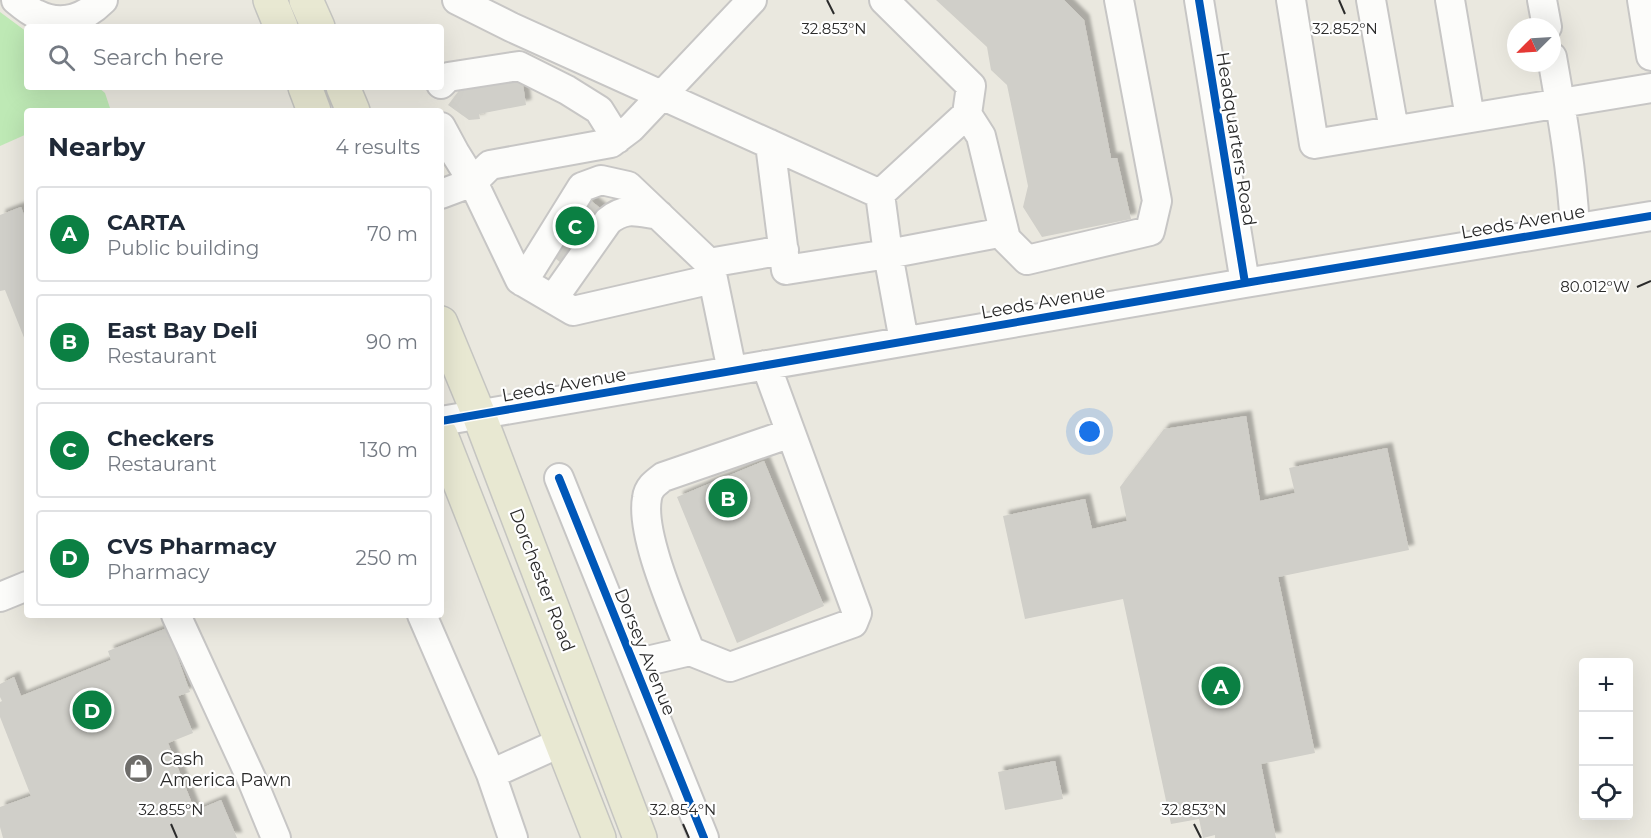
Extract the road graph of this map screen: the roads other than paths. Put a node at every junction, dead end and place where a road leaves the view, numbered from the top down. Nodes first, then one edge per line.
1 (16, 0) edge
2 (103, 0) edge
3 (270, 0) edge
4 (306, 0) edge
5 (457, 0) edge
6 (752, 0) edge
7 (884, 0) edge
8 (1119, 0) edge
9 (1198, 0) edge
10 (1291, 0) edge
11 (1371, 0) edge
12 (1450, 0) edge
13 (1542, 0) edge
14 (1642, 0) edge
15 (1545, 18) edge
16 (280, 24) edge
17 (317, 24) edge
18 (1651, 56) edge
19 (1555, 72) edge
20 (444, 81) edge
21 (1651, 88) edge
22 (306, 90) edge
23 (344, 90) edge
24 (435, 90) edge
25 (661, 95) junction
26 (1560, 103) junction
27 (313, 108) edge
28 (352, 108) edge
29 (431, 108) edge
30 (967, 114) junction
31 (1470, 118) junction
32 (1394, 130) junction
33 (444, 133) edge
34 (616, 139) junction
35 (770, 144) junction
36 (473, 182) junction
37 (444, 193) edge
38 (880, 194) junction
39 (659, 215) junction
40 (1651, 216) edge
41 (1575, 228) junction
42 (1004, 232) junction
43 (783, 250) junction
44 (888, 254) junction
45 (711, 271) junction
46 (524, 282) junction
47 (1245, 283) junction
48 (553, 299) junction
49 (444, 330) edge
50 (904, 341) junction
51 (766, 365) junction
52 (732, 371) junction
53 (479, 416) junction
54 (444, 421) edge
55 (791, 433) junction
56 (444, 443) edge
57 (559, 478) dead end
58 (24, 587) edge
59 (0, 597) edge
60 (177, 618) edge
61 (423, 618) edge
62 (690, 651) junction
63 (634, 664) junction
64 (562, 742) junction
65 (491, 774) junction
66 (276, 838) edge
67 (513, 838) edge
68 (599, 838) edge
69 (640, 838) edge
70 (704, 838) edge

1 - 2 street
3 - 16 main road
4 - 17 main road
5 - 25 street
6 - 25 street
7 - 30 street
8 - 42 street
9 - 47 street, Headquarters Road
10 - 32 street
11 - 32 street
12 - 31 street
13 - 15 street
14 - 18 street
19 - 26 street
20 - 34 street
21 - 26 street
22 - 27 main road
23 - 28 main road
24 - 29 street
25 - 34 street
25 - 35 street
26 - 31 street
26 - 41 street
30 - 38 street
30 - 42 street
31 - 32 street
33 - 36 street
34 - 36 street
35 - 38 street
35 - 43 street
36 - 37 street
36 - 46 street
38 - 44 street
39 - 45 street
39 - 46 street
39 - 48 street
40 - 41 street, Leeds Avenue
41 - 47 street, Leeds Avenue
42 - 44 street
43 - 44 street
43 - 45 street
44 - 50 street
45 - 48 street
45 - 52 street
46 - 48 street
47 - 50 street, Leeds Avenue
49 - 53 main road, Dorchester Road
50 - 51 street, Leeds Avenue
51 - 52 street, Leeds Avenue
51 - 55 street
52 - 53 street, Leeds Avenue
53 - 54 street, Leeds Avenue
53 - 69 main road, Dorchester Road
55 - 62 street
55 - 62 street
56 - 64 main road
57 - 63 street, Dorsey Avenue
58 - 59 street
60 - 66 street
61 - 65 street
62 - 63 street
63 - 70 street, Dorsey Avenue
64 - 65 street
64 - 68 main road
65 - 67 street

